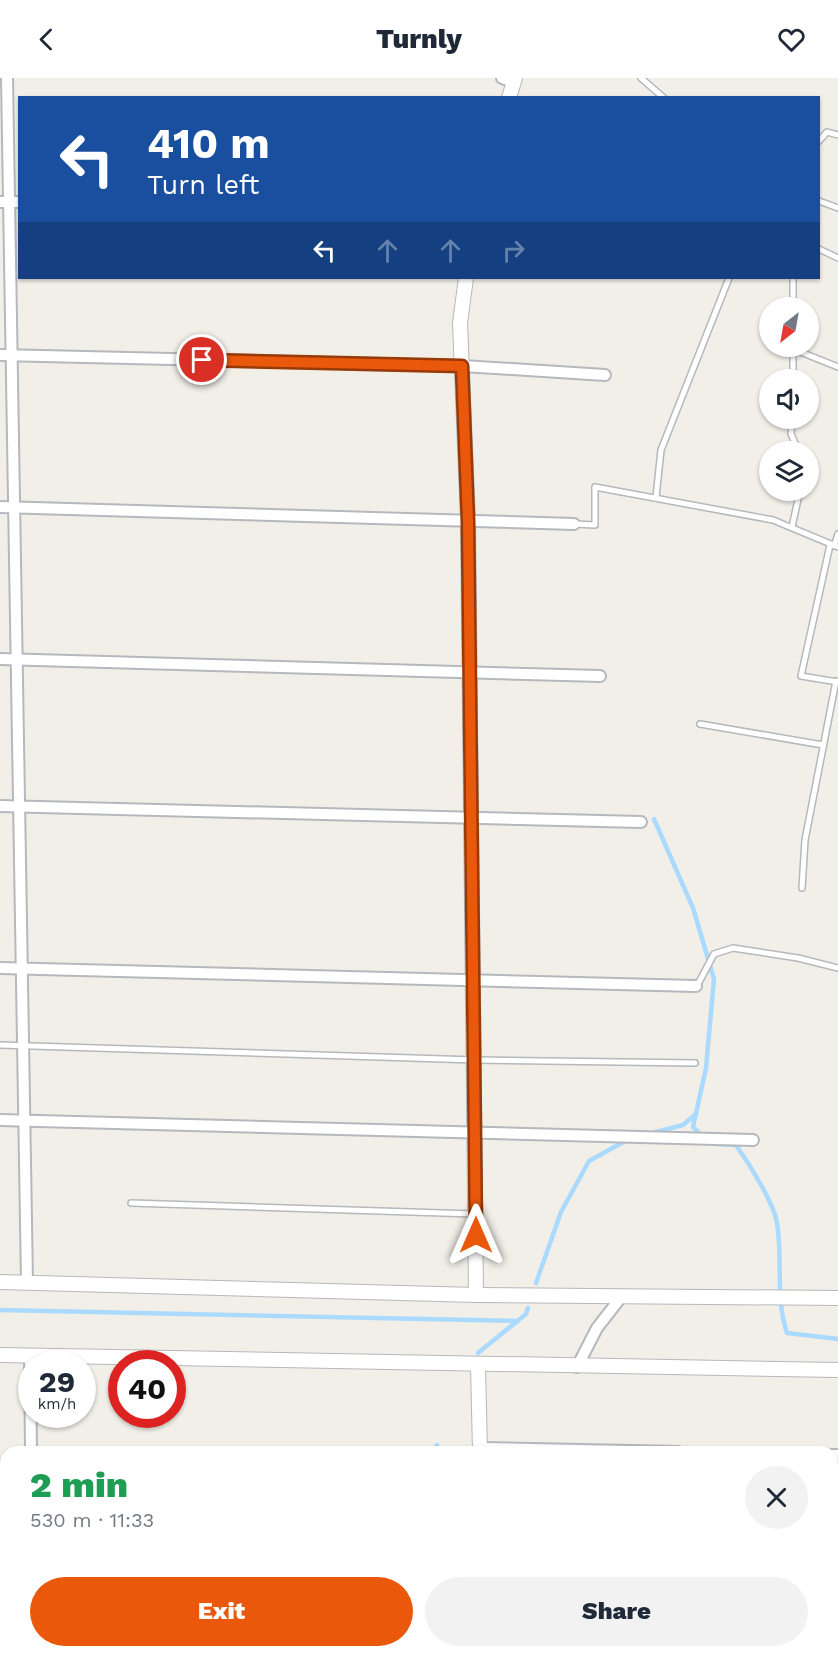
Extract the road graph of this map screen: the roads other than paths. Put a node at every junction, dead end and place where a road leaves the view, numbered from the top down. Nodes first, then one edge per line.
1 (7, 78) edge
2 (641, 78) edge
3 (510, 79) edge
4 (509, 96) edge
5 (662, 96) edge
6 (838, 135) edge
7 (820, 140) edge
8 (820, 201) edge
9 (10, 202) edge
10 (838, 208) edge
11 (820, 249) edge
12 (838, 258) edge
13 (466, 279) edge
14 (729, 279) edge
15 (793, 279) edge
16 (793, 297) edge
17 (0, 355) edge
18 (13, 356) junction
19 (814, 357) edge
20 (462, 366) junction
21 (838, 367) edge
22 (605, 375) dead end
23 (656, 497) junction
24 (798, 501) edge
25 (0, 507) edge
26 (15, 507) junction
27 (468, 521) junction
28 (574, 524) joint
29 (792, 527) junction
30 (838, 534) edge
31 (834, 546) edge
32 (0, 659) edge
33 (19, 660) junction
34 (470, 672) junction
35 (600, 676) dead end
36 (837, 682) edge
37 (700, 724) dead end
38 (824, 745) junction
39 (0, 806) edge
40 (21, 806) junction
41 (472, 818) junction
42 (641, 822) dead end
43 (802, 888) dead end
44 (0, 968) edge
45 (24, 968) junction
46 (838, 968) edge
47 (475, 980) junction
48 (696, 986) joint
49 (0, 1045) edge
50 (24, 1046) junction
51 (475, 1060) junction
52 (695, 1063) dead end
53 (0, 1120) edge
54 (24, 1121) junction
55 (476, 1133) junction
56 (753, 1140) dead end
57 (131, 1203) dead end
58 (476, 1215) junction
59 (0, 1282) edge
60 (27, 1282) junction
61 (476, 1295) junction
62 (622, 1296) junction
63 (838, 1298) edge
64 (0, 1355) edge
65 (18, 1356) edge
66 (96, 1357) edge
67 (478, 1366) junction
68 (577, 1367) junction
69 (838, 1370) edge
70 (31, 1428) edge
71 (31, 1446) edge
72 (480, 1446) edge

1 - 9 street
2 - 5 lane
3 - 4 street
6 - 7 lane
8 - 10 lane
9 - 18 street
11 - 12 lane
13 - 20 street
14 - 23 lane
15 - 16 lane
17 - 18 street
18 - 20 street
18 - 26 street
19 - 21 lane
20 - 22 street
20 - 27 street
23 - 28 lane
23 - 29 lane
24 - 29 lane
25 - 26 street
26 - 27 street
26 - 33 street
27 - 28 street
27 - 34 street
29 - 31 lane
30 - 31 lane
31 - 36 lane
32 - 33 street
33 - 34 street
33 - 40 street
34 - 35 street
34 - 41 street
36 - 38 lane
37 - 38 lane
38 - 43 lane
39 - 40 street
40 - 41 street
40 - 45 street
41 - 42 street
41 - 47 street
44 - 45 street
45 - 47 street
45 - 50 street
46 - 48 lane
47 - 48 street
47 - 51 street
49 - 50 lane
50 - 51 lane
50 - 54 street
51 - 52 lane
51 - 55 street
53 - 54 street
54 - 55 street
54 - 60 street
55 - 56 street
55 - 58 street
57 - 58 lane
58 - 61 street
59 - 60 street
60 - 61 street
61 - 62 street
62 - 63 street
62 - 68 street
64 - 65 street
66 - 67 street
67 - 68 street
67 - 72 street
68 - 69 street
70 - 71 street

